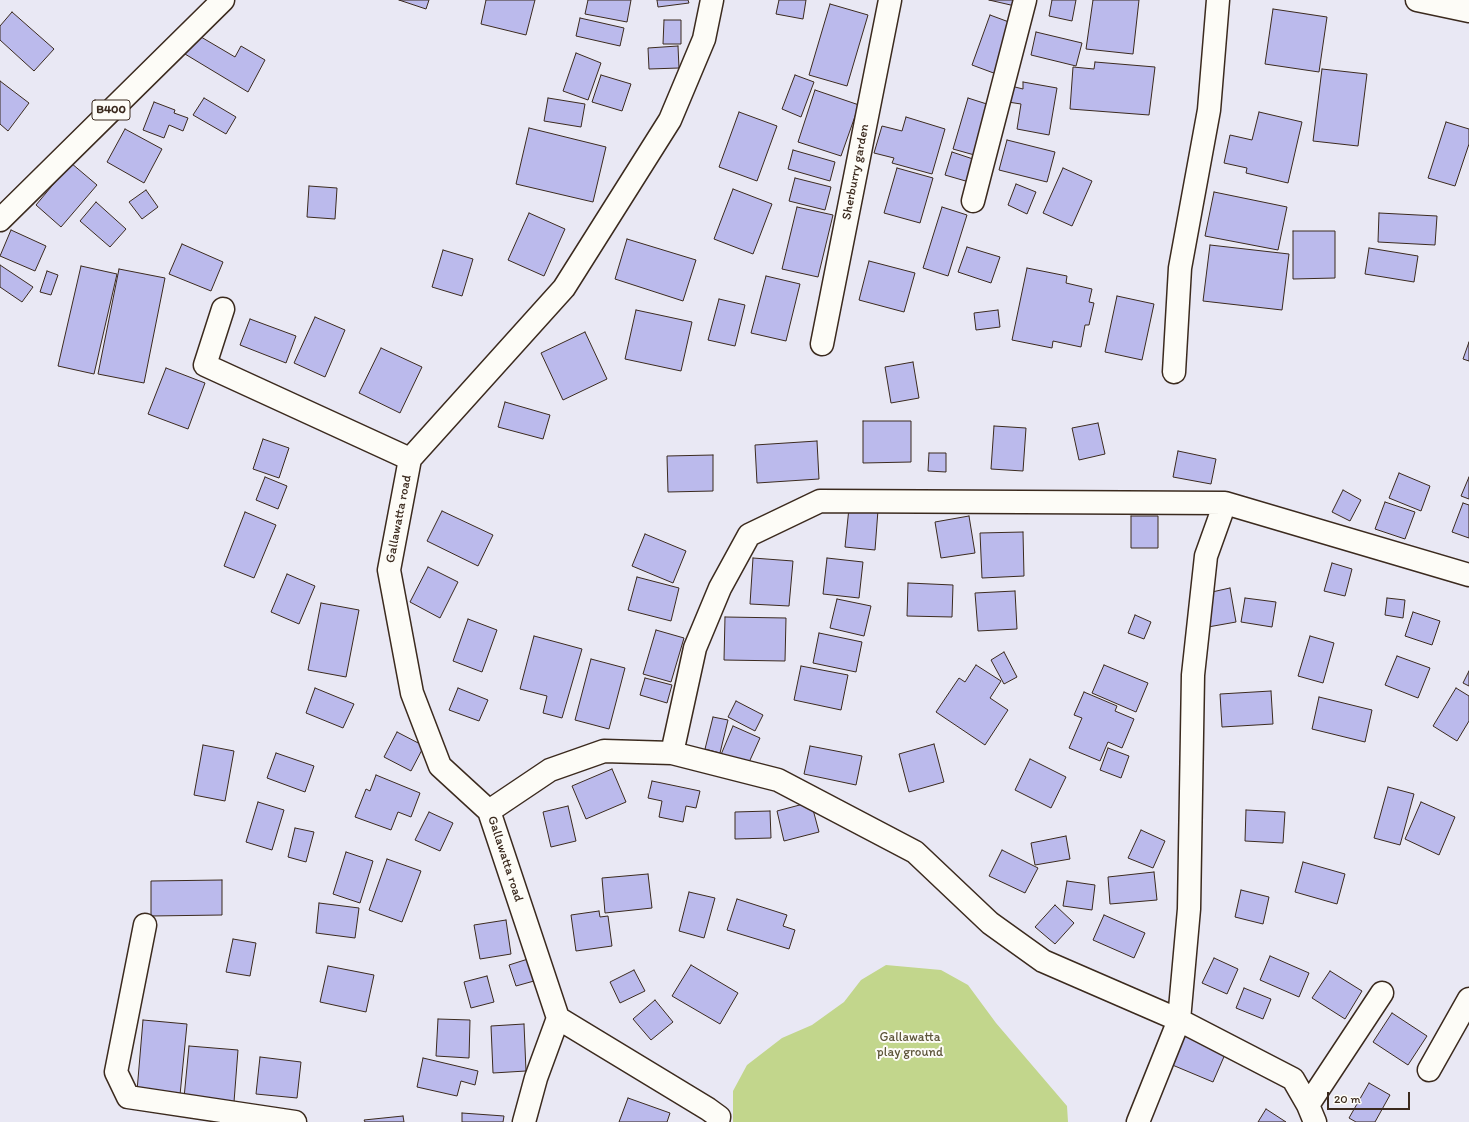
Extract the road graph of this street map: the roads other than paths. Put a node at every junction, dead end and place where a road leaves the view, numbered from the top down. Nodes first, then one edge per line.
1 (223, 0) edge
2 (712, 0) edge
3 (890, 0) edge
4 (1025, 0) edge
5 (1218, 0) edge
6 (1417, 0) edge
7 (1469, 11) edge
8 (973, 201) dead end
9 (0, 220) edge
10 (223, 309) dead end
11 (822, 344) dead end
12 (1174, 372) dead end
13 (410, 459) junction
14 (1225, 503) junction
15 (1469, 575) edge
16 (672, 753) junction
17 (489, 811) junction
18 (145, 925) dead end
19 (1382, 993) dead end
20 (1469, 999) edge
21 (558, 1018) junction
22 (1178, 1020) junction
23 (1429, 1070) dead end
24 (1312, 1114) edge
25 (295, 1122) edge
26 (524, 1122) edge
27 (718, 1122) edge
28 (1138, 1122) edge

1 - 9 street, B400
2 - 13 street
3 - 11 street, Sherburry garden
4 - 8 street
5 - 12 street
6 - 7 street
10 - 13 street
13 - 17 street, Gallawatta road
14 - 15 street
14 - 16 street
14 - 22 street
16 - 17 street
16 - 22 street
17 - 21 street, Gallawatta road
18 - 25 street
19 - 24 street
20 - 23 street
21 - 26 street
21 - 27 street
22 - 24 street
22 - 28 street

